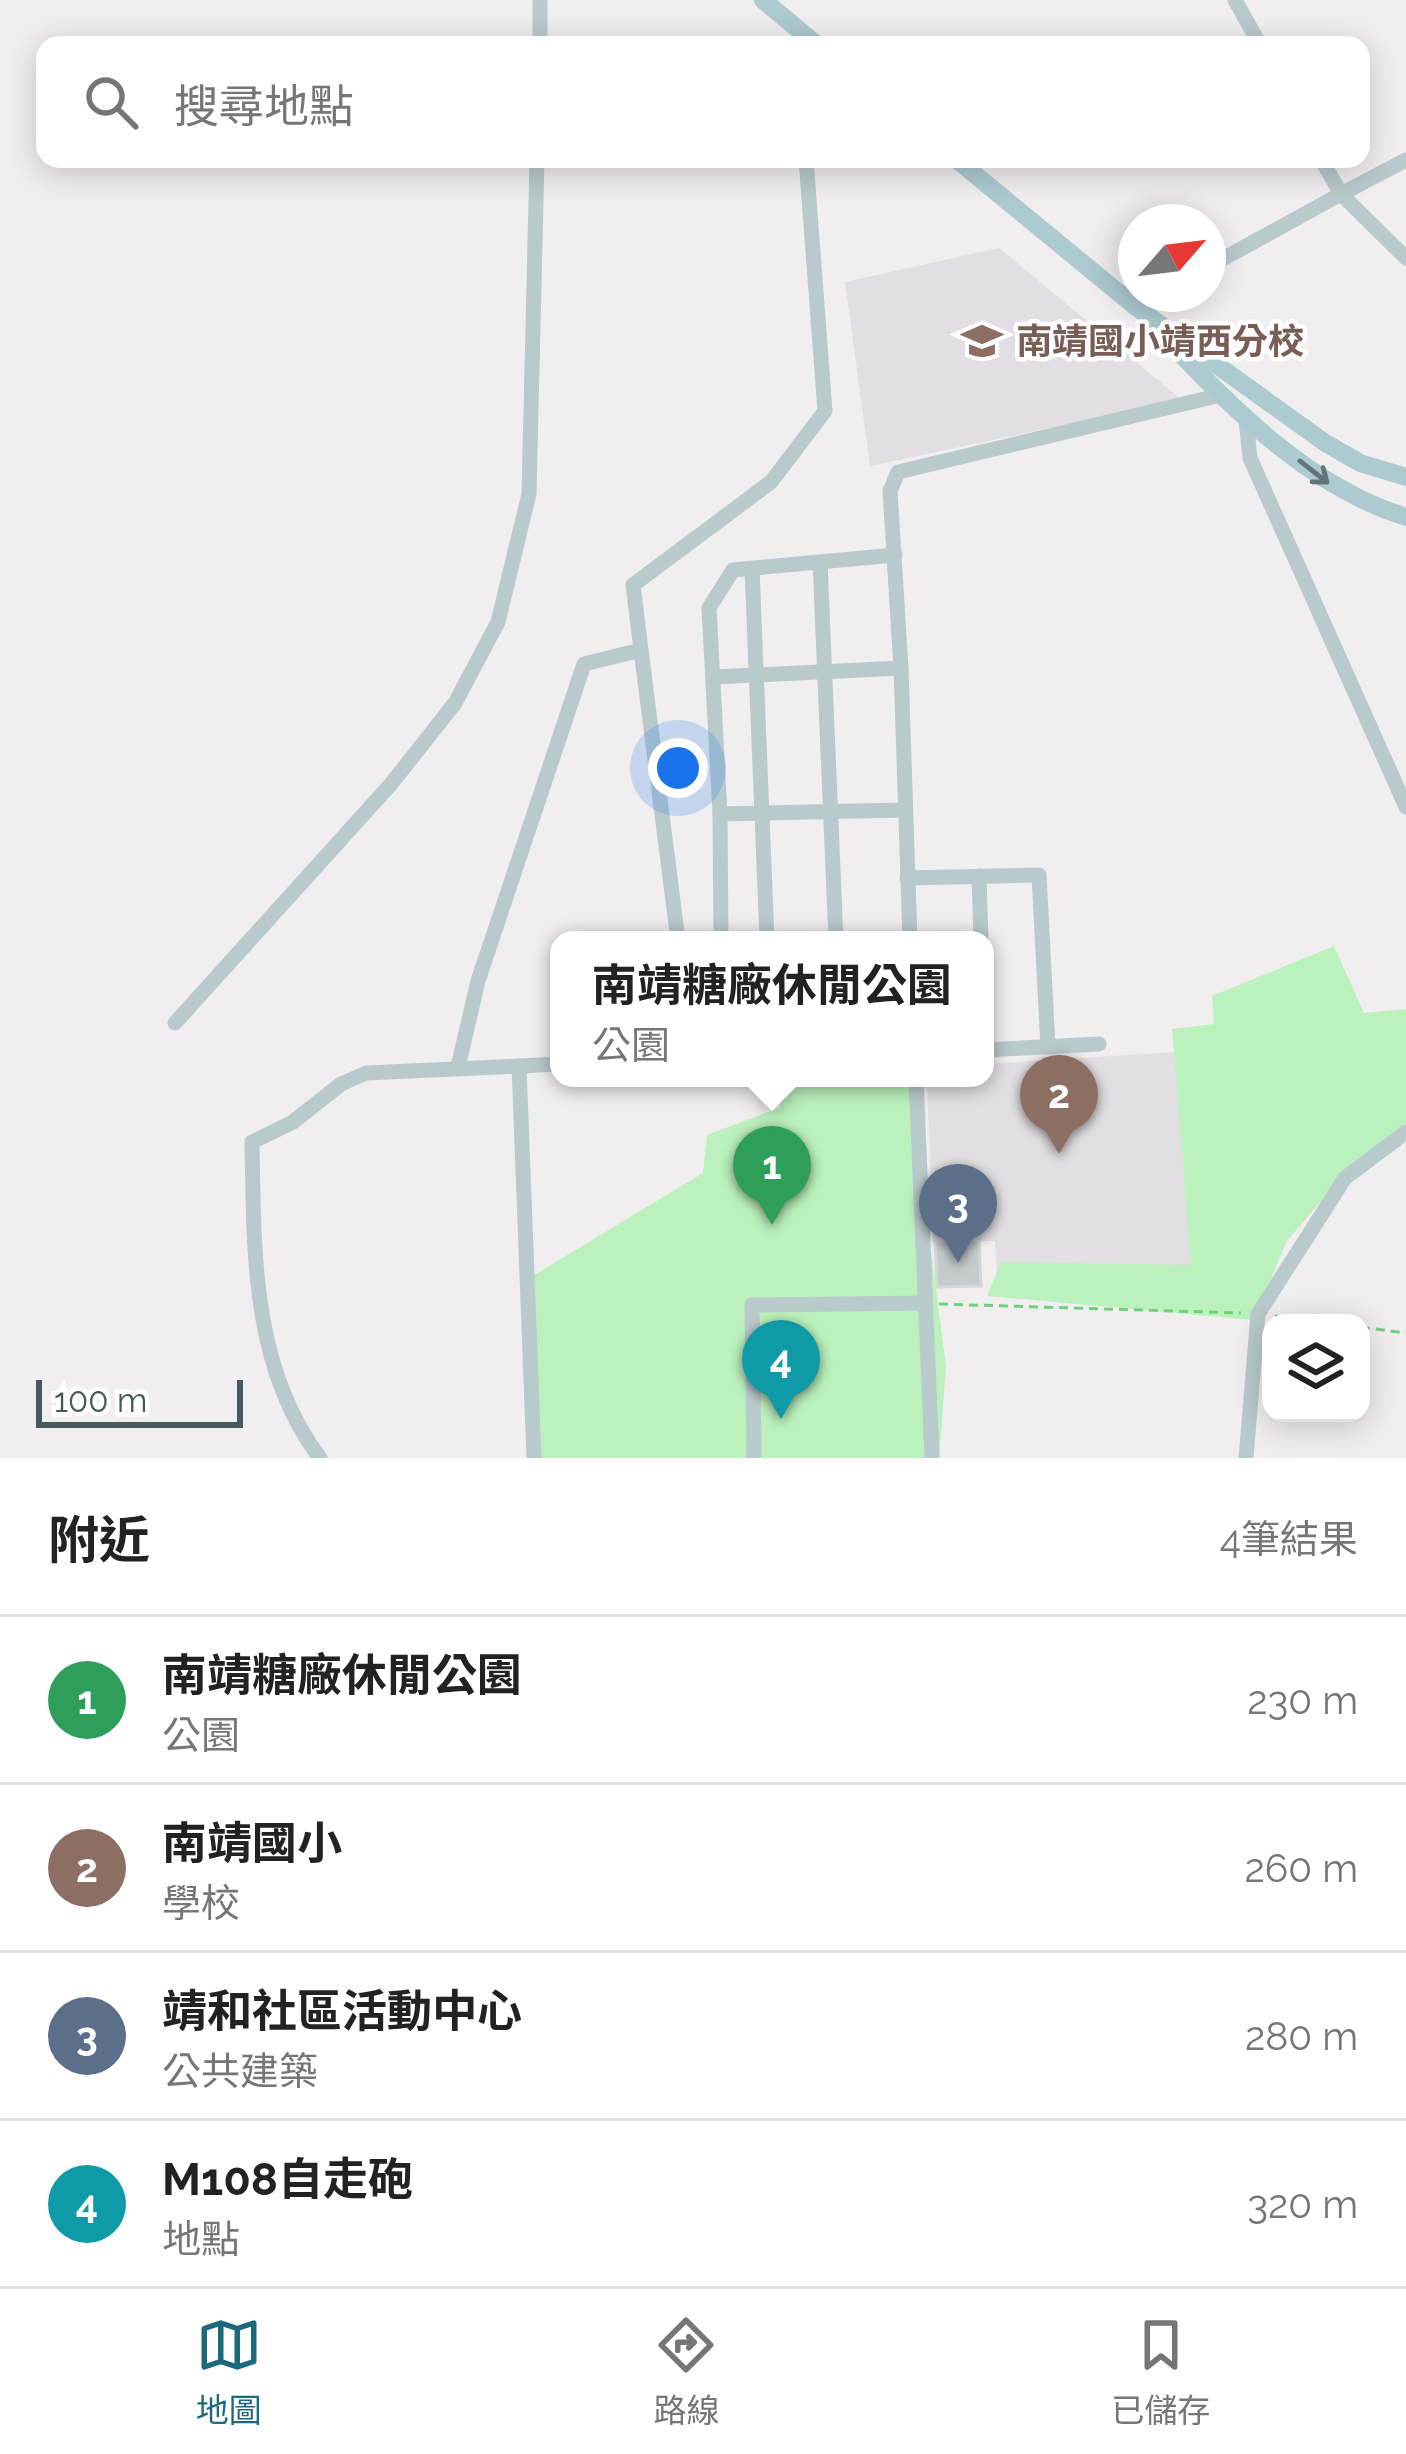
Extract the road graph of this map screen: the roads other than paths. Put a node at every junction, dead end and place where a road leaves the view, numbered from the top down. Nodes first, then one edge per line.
1 (540, 0) edge
2 (763, 0) edge
3 (1235, 0) edge
4 (540, 36) edge
5 (807, 36) edge
6 (1255, 36) edge
7 (1406, 160) edge
8 (537, 168) edge
9 (807, 168) edge
10 (967, 168) edge
11 (1327, 168) edge
12 (1341, 194) junction
13 (1226, 257) edge
14 (1406, 258) edge
15 (1118, 292) edge
16 (1141, 312) edge
17 (1143, 312) edge
18 (1221, 395) junction
19 (1246, 420) junction
20 (1406, 477) edge
21 (1406, 517) edge
22 (896, 556) junction
23 (820, 562) junction
24 (752, 568) junction
25 (641, 650) junction
26 (901, 668) junction
27 (826, 673) junction
28 (754, 676) junction
29 (713, 677) junction
30 (1406, 807) edge
31 (905, 810) junction
32 (830, 812) junction
33 (760, 813) junction
34 (720, 814) junction
35 (979, 876) junction
36 (907, 878) junction
37 (677, 931) edge
38 (721, 931) edge
39 (767, 931) edge
40 (836, 931) edge
41 (910, 931) edge
42 (981, 931) edge
43 (176, 1023) dead end
44 (1099, 1044) dead end
45 (994, 1047) edge
46 (1048, 1047) junction
47 (550, 1064) edge
48 (519, 1066) junction
49 (458, 1067) junction
50 (916, 1087) edge
51 (1406, 1132) edge
52 (925, 1304) junction
53 (320, 1458) edge
54 (534, 1458) edge
55 (754, 1458) edge
56 (932, 1458) edge
57 (1246, 1458) edge

1 - 4 lane
2 - 5 main road
3 - 6 lane
7 - 12 lane
8 - 43 lane
9 - 25 lane
10 - 15 main road
11 - 12 lane
12 - 13 lane
12 - 14 lane
16 - 18 main road
17 - 20 main road
18 - 19 main road
18 - 22 lane
19 -> 21 main road
19 - 30 lane
22 - 23 lane
22 - 26 lane
23 - 24 lane
23 - 27 lane
24 - 28 lane
24 - 29 lane
25 - 37 lane
25 - 49 lane
26 - 27 lane
26 - 31 lane
27 - 28 lane
27 - 32 lane
28 - 29 lane
28 - 33 lane
29 - 34 lane
31 - 32 lane
31 - 36 lane
32 - 33 lane
32 - 40 lane
33 - 34 lane
33 - 39 lane
34 - 38 lane
35 - 36 lane
35 - 42 lane
35 - 46 lane
36 - 41 lane
44 - 46 lane
45 - 46 lane
47 - 48 lane
48 - 49 lane
48 - 54 lane
49 - 53 lane
50 - 52 lane
51 - 57 lane
52 - 55 lane
52 - 56 lane

